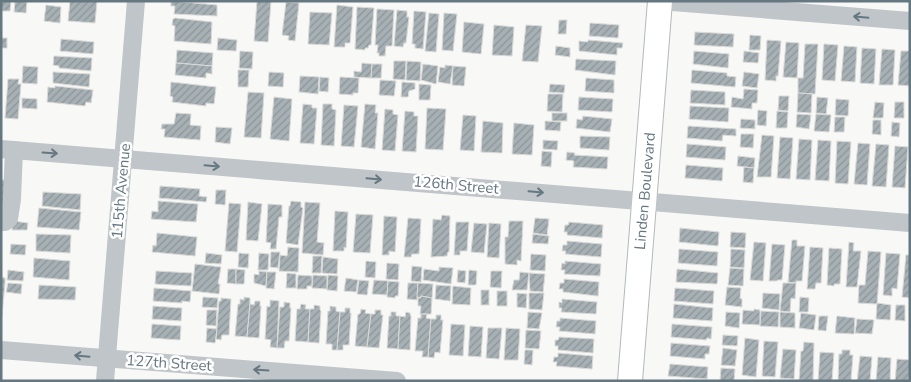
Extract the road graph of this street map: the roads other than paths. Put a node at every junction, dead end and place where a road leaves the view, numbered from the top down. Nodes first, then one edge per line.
1 (136, 1) edge
2 (660, 1) edge
3 (910, 21) edge
4 (8, 150) edge
5 (123, 159) junction
6 (645, 200) junction
7 (1, 222) edge
8 (910, 222) edge
9 (1, 350) edge
10 (107, 358) junction
11 (105, 381) edge
12 (397, 381) edge
13 (630, 381) edge

1 - 5 street, 115th Avenue
3 -> 2 street
2 - 6 main road, Linden Boulevard
4 -> 5 street, 126th Street
4 - 7 street
5 -> 6 street, 126th Street
5 - 10 street, 115th Avenue
6 - 8 street, 126th Street
6 - 13 main road, Linden Boulevard
10 -> 9 street, 127th Street
10 - 11 street, 115th Avenue
12 -> 10 street, 127th Street

